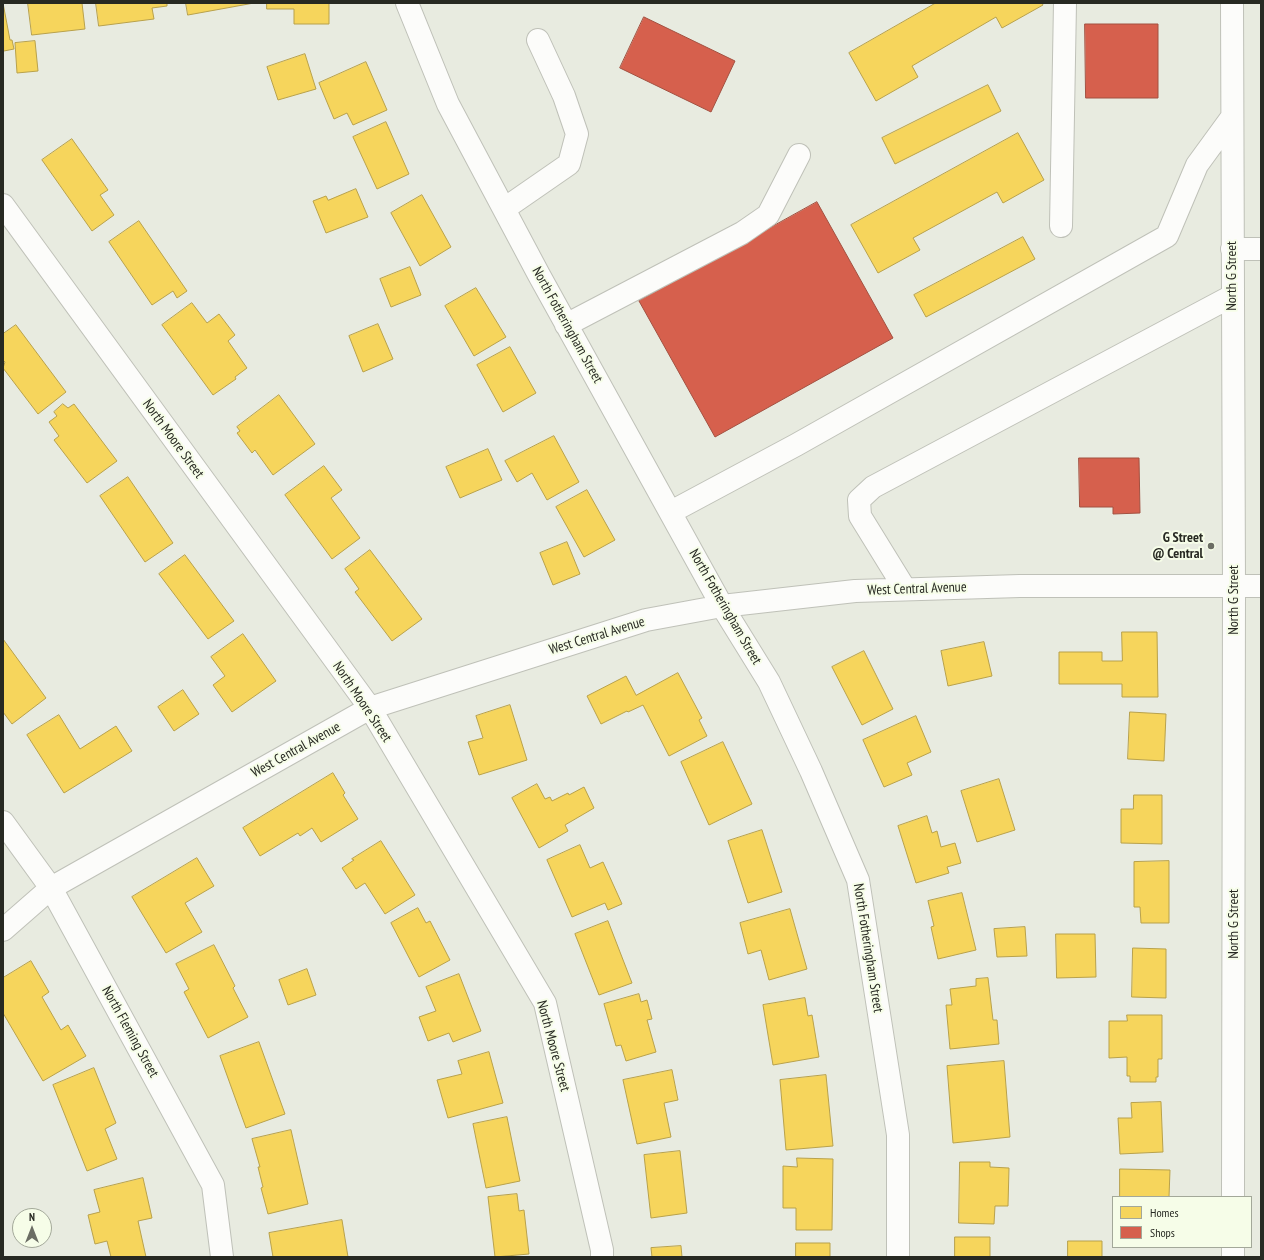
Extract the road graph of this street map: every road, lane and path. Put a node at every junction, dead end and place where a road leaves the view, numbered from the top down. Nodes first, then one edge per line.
1 (407, 3) edge
2 (1065, 3) edge
3 (1232, 3) edge
4 (538, 40) dead end
5 (1232, 117) junction
6 (799, 155) dead end
7 (3, 205) edge
8 (504, 209) junction
9 (1061, 226) dead end
10 (1232, 249) junction
11 (1261, 249) edge
12 (1232, 296) junction
13 (566, 325) junction
14 (671, 512) junction
15 (1234, 586) junction
16 (1261, 586) edge
17 (905, 589) junction
18 (722, 606) junction
19 (370, 708) junction
20 (3, 822) edge
21 (51, 888) junction
22 (3, 930) edge
23 (1234, 1196) edge
24 (222, 1257) edge
25 (602, 1257) edge
26 (898, 1257) edge

1 - 8 street, North Fotheringham Street
2 - 9 street
3 - 5 street, North G Street
4 - 8 street
5 - 10 street, North G Street
5 - 14 street
6 - 13 street
7 - 19 street, North Moore Street
8 - 13 street, North Fotheringham Street
10 - 11 street
10 - 12 street, North G Street
12 - 15 street, North G Street
12 - 17 street
13 - 14 street, North Fotheringham Street
14 - 18 street, North Fotheringham Street
15 - 16 street, West Central Avenue
15 - 17 street, West Central Avenue
15 - 23 street, North G Street
17 - 18 street, West Central Avenue
18 - 19 street, West Central Avenue
18 - 26 street, North Fotheringham Street
19 - 21 street, West Central Avenue
19 - 25 street, North Moore Street
20 - 21 street, North Fleming Street
21 - 22 street, West Central Avenue
21 - 24 street, North Fleming Street

